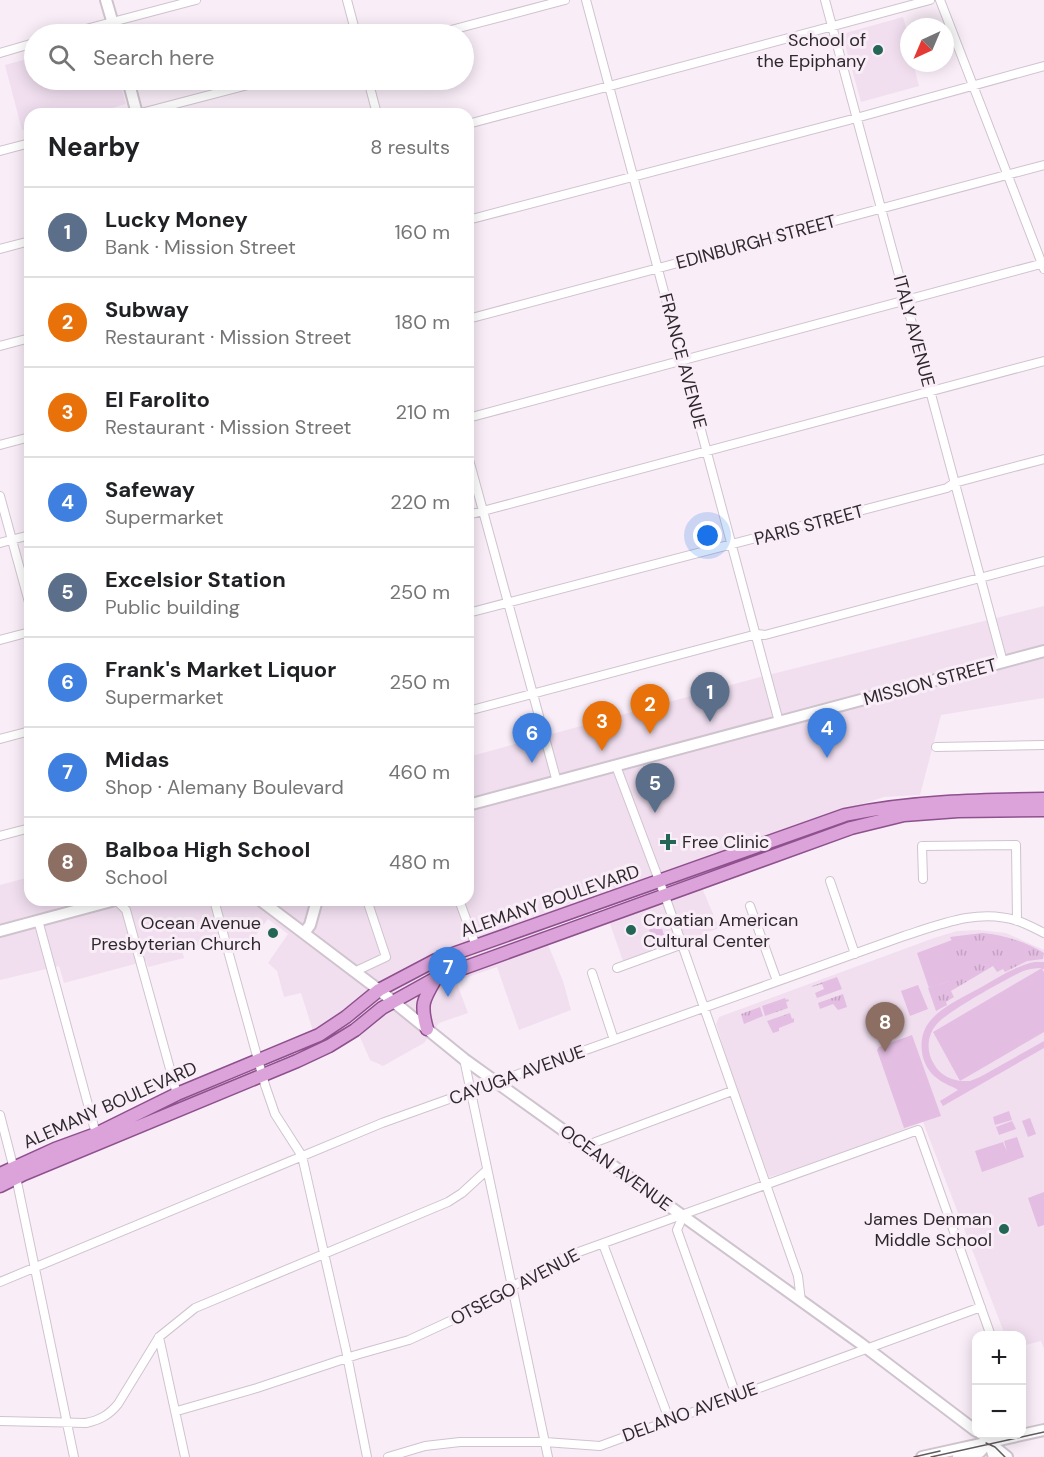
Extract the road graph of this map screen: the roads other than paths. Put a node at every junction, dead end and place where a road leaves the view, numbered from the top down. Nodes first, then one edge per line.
1 (106, 0) edge
2 (196, 0) edge
3 (347, 0) edge
4 (564, 0) edge
5 (586, 0) edge
6 (825, 0) edge
7 (930, 0) edge
8 (940, 0) edge
9 (112, 22) junction
10 (105, 24) edge
11 (353, 24) edge
12 (474, 24) edge
13 (833, 26) junction
14 (24, 46) edge
15 (0, 53) edge
16 (1044, 66) edge
17 (609, 86) junction
18 (973, 86) junction
19 (131, 90) edge
20 (229, 90) edge
21 (371, 90) edge
22 (135, 108) edge
23 (160, 108) edge
24 (375, 108) edge
25 (857, 118) junction
26 (474, 122) edge
27 (24, 145) edge
28 (0, 151) edge
29 (1044, 165) edge
30 (1008, 175) junction
31 (634, 177) junction
32 (881, 209) junction
33 (474, 218) edge
34 (24, 243) edge
35 (0, 249) edge
36 (1043, 265) edge
37 (658, 268) junction
38 (906, 300) junction
39 (474, 318) edge
40 (24, 340) edge
41 (0, 346) edge
42 (682, 360) junction
43 (1044, 361) edge
44 (930, 392) junction
45 (474, 416) edge
46 (24, 439) edge
47 (0, 445) edge
48 (707, 451) junction
49 (1044, 459) edge
50 (474, 478) edge
51 (954, 483) junction
52 (0, 496) edge
53 (483, 511) junction
54 (474, 513) edge
55 (24, 537) edge
56 (12, 540) junction
57 (0, 543) edge
58 (733, 543) junction
59 (1044, 561) edge
60 (980, 578) junction
61 (24, 584) edge
62 (508, 603) junction
63 (474, 612) edge
64 (24, 634) edge
65 (757, 634) junction
66 (0, 640) edge
67 (1044, 651) edge
68 (1003, 662) junction
69 (532, 694) junction
70 (474, 709) edge
71 (779, 722) junction
72 (24, 733) edge
73 (0, 739) edge
74 (1044, 745) edge
75 (936, 747) dead end
76 (616, 766) junction
77 (556, 782) junction
78 (1044, 799) edge
79 (474, 803) edge
80 (1044, 810) edge
81 (24, 830) edge
82 (0, 836) edge
83 (923, 879) dead end
84 (830, 881) dead end
85 (659, 882) junction
86 (664, 896) junction
87 (93, 906) edge
88 (122, 906) edge
89 (216, 906) edge
90 (268, 906) edge
91 (315, 906) edge
92 (369, 906) edge
93 (461, 906) edge
94 (750, 906) dead end
95 (38, 920) junction
96 (1017, 921) junction
97 (0, 931) edge
98 (304, 933) junction
99 (1044, 933) edge
100 (680, 945) junction
101 (476, 946) junction
102 (855, 954) junction
103 (617, 968) dead end
104 (356, 971) junction
105 (592, 973) dead end
106 (436, 978) junction
107 (777, 981) junction
108 (379, 990) junction
109 (393, 1002) junction
110 (703, 1008) junction
111 (427, 1029) junction
112 (614, 1040) junction
113 (464, 1059) junction
114 (258, 1061) junction
115 (261, 1075) junction
116 (496, 1082) junction
117 (732, 1090) junction
118 (470, 1091) junction
119 (177, 1094) junction
120 (0, 1115) edge
121 (96, 1134) junction
122 (585, 1146) junction
123 (302, 1156) junction
124 (487, 1170) junction
125 (15, 1172) junction
126 (0, 1174) edge
127 (766, 1185) junction
128 (0, 1186) edge
129 (683, 1216) junction
130 (603, 1244) junction
131 (324, 1254) junction
132 (36, 1267) junction
133 (0, 1282) edge
134 (512, 1286) junction
135 (801, 1301) junction
136 (981, 1307) junction
137 (990, 1331) edge
138 (159, 1337) junction
139 (867, 1348) junction
140 (348, 1358) junction
141 (735, 1395) junction
142 (177, 1411) junction
143 (669, 1419) junction
144 (0, 1421) edge
145 (66, 1422) junction
146 (972, 1428) edge
147 (1026, 1429) edge
148 (1042, 1430) edge
149 (981, 1439) edge
150 (987, 1439) edge
151 (989, 1439) edge
152 (990, 1439) edge
153 (545, 1442) junction
154 (74, 1457) edge
155 (185, 1457) edge
156 (368, 1457) edge
157 (388, 1457) edge
158 (548, 1457) edge
159 (922, 1457) edge
160 (958, 1457) edge
161 (994, 1457) edge
162 (1007, 1457) edge

1 - 9 main road
2 - 9 street
3 - 11 street
4 - 12 street
5 - 17 street, FRANCE AVENUE
6 - 13 street, ITALY AVENUE
7 - 13 street
8 - 18 street
9 - 10 street
13 - 17 street
13 - 25 street, ITALY AVENUE
14 - 15 street
16 - 18 street
17 - 26 street
17 - 31 street, FRANCE AVENUE
18 - 25 street
18 - 30 street
19 - 22 main road
20 - 23 street
21 - 24 street
25 - 31 street
25 - 32 street, ITALY AVENUE
27 - 28 street
29 - 30 street, EDINBURGH STREET
30 - 32 street, EDINBURGH STREET
30 - 36 street
31 - 33 street
31 - 37 street, FRANCE AVENUE
32 - 37 street, EDINBURGH STREET
32 - 38 street, ITALY AVENUE
34 - 35 street
36 - 38 street
37 - 39 street, EDINBURGH STREET
37 - 42 street, FRANCE AVENUE
38 - 42 street
38 - 44 street, ITALY AVENUE
40 - 41 street
42 - 45 street
42 - 48 street, FRANCE AVENUE
43 - 44 street
44 - 48 street
44 - 51 street, ITALY AVENUE
46 - 47 street
48 - 53 street
48 - 58 street, FRANCE AVENUE
49 - 51 street, PARIS STREET
50 - 53 street
51 - 58 street, PARIS STREET
51 - 60 street, ITALY AVENUE
52 - 56 street
53 - 54 street
53 - 62 street
55 - 56 street
56 - 57 street
56 - 61 street
58 - 62 street, PARIS STREET
58 - 65 street, FRANCE AVENUE
59 - 60 street
60 - 65 street
60 - 68 street, ITALY AVENUE
62 - 63 street, PARIS STREET
62 - 69 street
64 - 66 street
65 - 69 street
65 - 71 street, FRANCE AVENUE
67 - 68 main road, MISSION STREET
68 - 71 main road, MISSION STREET
69 - 70 street
69 - 77 street
71 - 76 main road, MISSION STREET
72 - 73 street
74 - 75 street
76 - 77 main road, MISSION STREET
76 - 85 street
77 - 79 main road, MISSION STREET
78 - 85 main road, ALEMANY BOULEVARD
80 - 86 main road, ALEMANY BOULEVARD
81 - 82 street
83 - 96 street
84 - 102 street
85 - 86 street
85 - 101 main road, ALEMANY BOULEVARD
86 - 100 street
86 - 106 main road, ALEMANY BOULEVARD
87 - 95 main road
88 - 119 street
89 - 114 street
90 - 98 main road, OCEAN AVENUE
91 - 98 main road
92 - 104 street
93 - 101 street
94 - 107 street
95 - 97 main road
95 - 121 street
96 - 99 street, CAYUGA AVENUE
96 - 102 street, CAYUGA AVENUE
98 - 104 main road, OCEAN AVENUE
100 - 103 street
100 - 110 street
101 - 108 main road, ALEMANY BOULEVARD
102 - 107 street, CAYUGA AVENUE
104 - 108 main road, OCEAN AVENUE
105 - 112 street
106 - 109 main road, ALEMANY BOULEVARD
106 - 111 main road
107 - 110 street, CAYUGA AVENUE
108 - 109 main road, OCEAN AVENUE
108 - 114 main road, ALEMANY BOULEVARD
109 - 111 main road, OCEAN AVENUE
109 - 115 main road, ALEMANY BOULEVARD
110 - 112 street, CAYUGA AVENUE
110 - 117 street
111 - 113 main road, OCEAN AVENUE
112 - 116 street, CAYUGA AVENUE
113 - 116 main road, OCEAN AVENUE
113 - 118 street
114 - 115 street
114 - 119 main road, ALEMANY BOULEVARD
115 - 123 street
115 - 125 main road, ALEMANY BOULEVARD
116 - 118 street, CAYUGA AVENUE
116 - 122 main road, OCEAN AVENUE
117 - 122 street
117 - 127 street
118 - 123 street, CAYUGA AVENUE
118 - 124 street
119 - 121 main road, ALEMANY BOULEVARD
120 - 125 street
121 - 125 main road, ALEMANY BOULEVARD
122 - 129 main road, OCEAN AVENUE
123 - 131 street
123 - 132 street, CAYUGA AVENUE
124 - 131 street
124 - 134 street
125 - 126 main road, ALEMANY BOULEVARD
125 - 128 main road, ALEMANY BOULEVARD
125 - 132 street
127 - 129 street, OTSEGO AVENUE
127 - 135 street
127 - 136 street, OTSEGO AVENUE
129 - 130 street, OTSEGO AVENUE
129 - 135 main road, OCEAN AVENUE
129 - 141 street
130 - 134 street, OTSEGO AVENUE
130 - 143 street
131 - 138 street
131 - 140 street
132 - 133 street, CAYUGA AVENUE
132 - 145 street
134 - 140 street, OTSEGO AVENUE
134 - 153 street
135 - 139 main road, OCEAN AVENUE
136 - 137 street
136 - 139 street, DELANO AVENUE
138 - 142 street
138 - 145 street
139 - 141 street, DELANO AVENUE
139 - 146 main road, OCEAN AVENUE
140 - 142 street, OTSEGO AVENUE
140 - 156 street
141 - 143 street, DELANO AVENUE
142 - 155 street
143 - 153 street, DELANO AVENUE
144 - 145 street
145 - 154 street
147 - 148 main road
149 - 159 main road
150 - 160 main road
151 - 161 main road
152 - 162 main road
153 - 157 street, DELANO AVENUE
153 - 158 street

